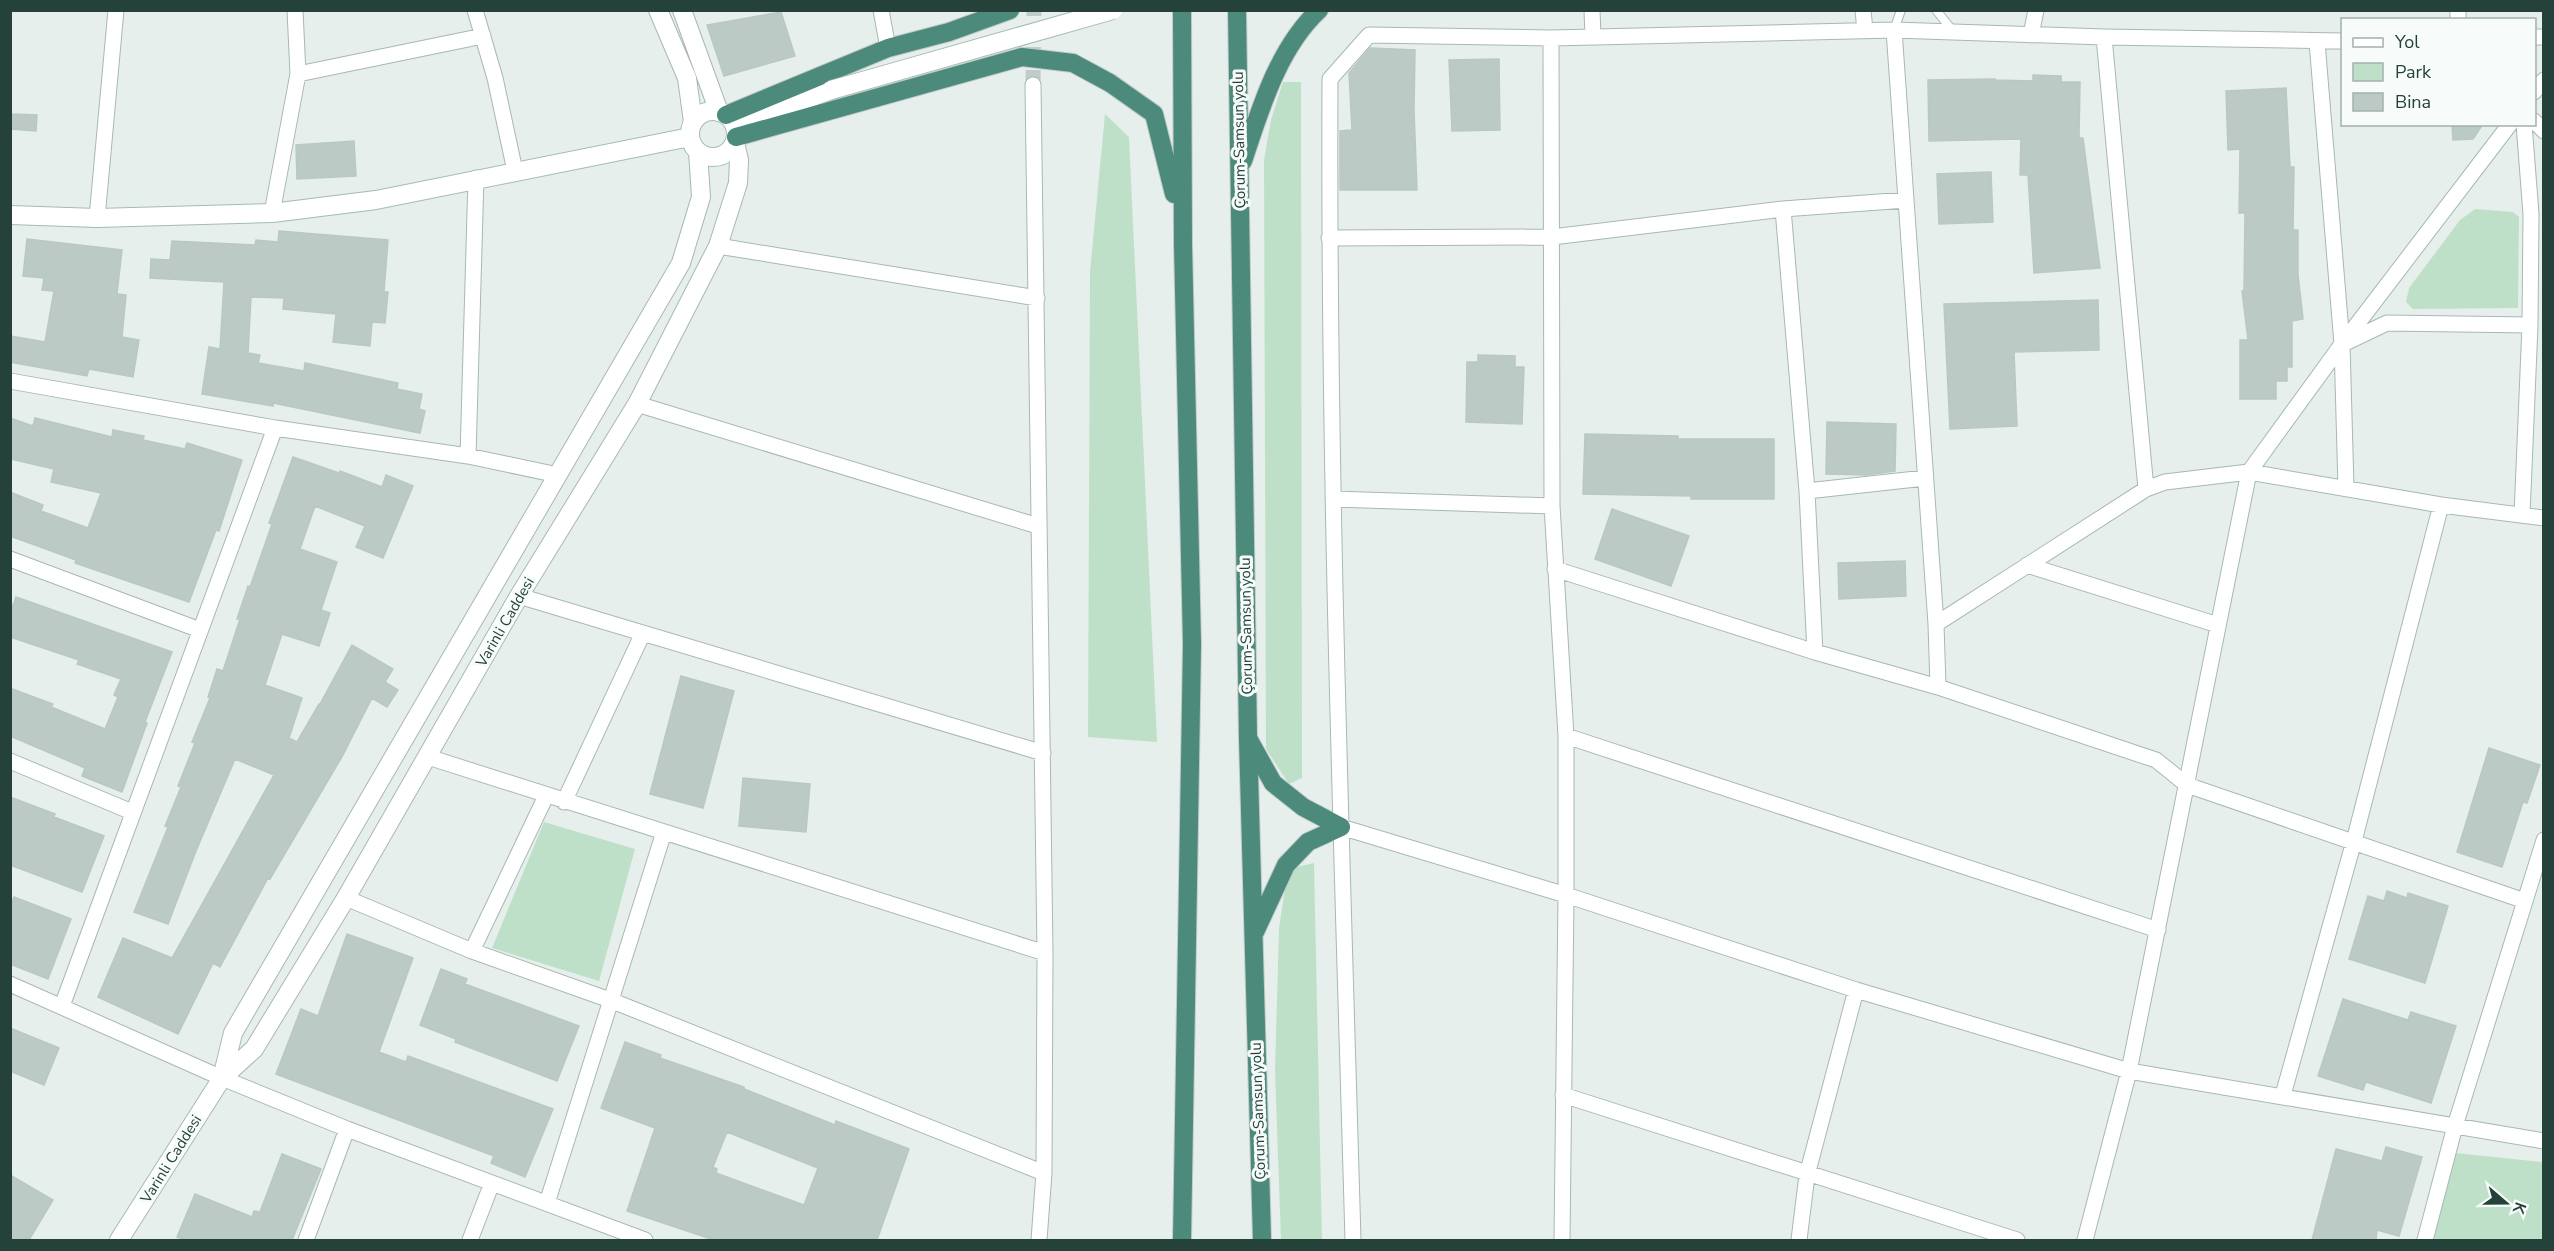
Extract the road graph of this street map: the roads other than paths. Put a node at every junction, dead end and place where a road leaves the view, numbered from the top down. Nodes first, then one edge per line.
1 (116, 10) edge
2 (295, 10) edge
3 (475, 10) edge
4 (658, 10) edge
5 (682, 10) edge
6 (881, 10) edge
7 (1011, 10) edge
8 (1113, 10) edge
9 (1182, 10) edge
10 (1237, 10) edge
11 (1319, 10) edge
12 (1592, 10) edge
13 (1863, 10) edge
14 (1901, 10) edge
15 (1936, 10) edge
16 (2036, 10) edge
17 (1894, 30) junction
18 (1865, 31) junction
19 (1953, 32) junction
20 (2031, 35) junction
21 (483, 36) junction
22 (1593, 37) junction
23 (1551, 38) junction
24 (2103, 38) junction
25 (2341, 41) edge
26 (2317, 42) junction
27 (888, 48) junction
28 (298, 74) junction
29 (1033, 85) tunnel mouth
30 (730, 126) junction
31 (2508, 126) edge
32 (2524, 126) edge
33 (694, 137) junction
34 (515, 171) junction
35 (1239, 174) junction
36 (476, 178) junction
37 (1906, 200) junction
38 (1783, 209) junction
39 (2537, 211) edge
40 (272, 213) junction
41 (10, 215) edge
42 (97, 218) junction
43 (1552, 237) junction
44 (1329, 238) junction
45 (1183, 244) junction
46 (718, 246) junction
47 (1037, 298) junction
48 (2530, 325) junction
49 (2342, 344) junction
50 (10, 381) edge
51 (637, 404) junction
52 (275, 428) junction
53 (468, 456) junction
54 (2249, 472) junction
55 (558, 475) junction
56 (1925, 478) junction
57 (2346, 488) junction
58 (2146, 489) junction
59 (1807, 491) junction
60 (1333, 499) junction
61 (2441, 505) junction
62 (1552, 506) junction
63 (2522, 515) junction
64 (2544, 518) edge
65 (1038, 526) junction
66 (10, 559) edge
67 (2027, 566) junction
68 (1555, 569) junction
69 (519, 596) junction
70 (1936, 624) junction
71 (2218, 625) junction
72 (201, 630) junction
73 (644, 633) junction
74 (1815, 652) junction
75 (1938, 687) junction
76 (1566, 736) junction
77 (1248, 738) junction
78 (1043, 753) junction
79 (428, 758) junction
80 (10, 761) edge
81 (2187, 785) junction
82 (546, 796) junction
83 (564, 802) junction
84 (132, 812) junction
85 (1341, 827) junction
86 (664, 832) junction
87 (2544, 840) edge
88 (2354, 841) junction
89 (1566, 895) junction
90 (346, 898) junction
91 (2525, 901) junction
92 (2158, 930) junction
93 (1252, 939) junction
94 (472, 951) junction
95 (1045, 953) junction
96 (10, 984) edge
97 (1856, 990) junction
98 (610, 1000) junction
99 (62, 1005) junction
100 (2128, 1071) junction
101 (222, 1078) junction
102 (1563, 1095) junction
103 (2283, 1095) junction
104 (2455, 1126) junction
105 (347, 1129) junction
106 (2544, 1141) edge
107 (1044, 1173) junction
108 (1807, 1175) junction
109 (492, 1183) junction
110 (547, 1203) junction
111 (119, 1240) edge
112 (306, 1240) edge
113 (470, 1240) edge
114 (645, 1240) edge
115 (1039, 1240) edge
116 (1182, 1240) edge
117 (1262, 1240) edge
118 (1353, 1240) edge
119 (1562, 1240) edge
120 (1799, 1240) edge
121 (2017, 1240) edge
122 (2085, 1240) edge
123 (2425, 1240) edge

1 - 42 street
2 - 28 street
3 - 21 street
4 - 33 street, Varinli Caddesi
5 - 30 street, Varinli Caddesi
6 - 27 street
7 - 27 highway
8 - 30 street, bridge
9 - 45 highway
10 - 35 highway, Çorum-Samsun yolu
11 - 35 highway
12 - 22 street
13 - 18 street
14 - 17 lane
15 - 19 lane
16 - 20 street
17 - 18 street
17 - 19 street
17 - 37 street
18 - 22 street
19 - 20 street
20 - 24 street
21 - 28 street
21 - 34 street
22 - 23 street
23 - 43 street
23 - 44 street
24 - 26 street
24 - 58 street
25 - 26 street
26 - 49 street
27 - 30 highway
28 - 40 street
29 - 47 street
30 - 33 street
30 - 33 street
30 - 45 highway
30 - 46 street, Varinli Caddesi
31 - 49 street
32 - 39 street
33 - 34 street
33 - 55 street, Varinli Caddesi
34 - 36 street
35 - 77 highway, Çorum-Samsun yolu
36 - 40 street
36 - 53 street
37 - 38 street
37 - 56 street
38 - 43 street
38 - 59 street
39 - 48 street
40 - 42 street
41 - 42 street
43 - 44 street
43 - 62 street
44 - 60 street
45 - 116 highway
46 - 47 street
46 - 51 street, Varinli Caddesi
47 - 65 street
48 - 49 street
48 - 63 street
49 - 54 street
49 - 57 street
50 - 52 street
51 - 65 street
51 - 69 street, Varinli Caddesi
52 - 53 street
52 - 72 street
53 - 55 street
54 - 57 street
54 - 58 street
54 - 71 street
55 - 101 street, Varinli Caddesi
56 - 59 street
56 - 70 street
57 - 61 street
58 - 67 street
59 - 74 street
60 - 62 street
60 - 85 street
61 - 63 street
61 - 88 street
62 - 68 street
63 - 64 street
65 - 78 street
66 - 72 street
67 - 70 street
67 - 71 street
68 - 74 street
68 - 76 street
69 - 73 street
69 - 79 street, Varinli Caddesi
70 - 75 street
71 - 81 street
72 - 84 street
73 - 78 street
73 - 83 street
74 - 75 street
75 - 81 street
76 - 89 street
76 - 92 street
77 - 85 highway
77 - 93 highway, Çorum-Samsun yolu
78 - 95 street
79 - 82 street
79 - 90 street, Varinli Caddesi
80 - 84 street
81 - 88 street
81 - 92 street
82 - 83 street
82 - 94 street
83 - 86 street
84 - 99 street
85 - 89 street
85 - 93 highway
85 - 118 street
86 - 95 street
86 - 98 street
87 - 91 street
88 - 91 street
88 - 103 street
89 - 97 street
89 - 102 street
90 - 94 street
90 - 101 street, Varinli Caddesi
91 - 104 street
92 - 100 street
93 - 117 highway, Çorum-Samsun yolu
94 - 98 street
95 - 107 street
96 - 99 street
97 - 100 street
97 - 108 street
98 - 107 street
98 - 110 street
99 - 101 street
100 - 103 street
100 - 122 street
101 - 105 street
101 - 111 street, Varinli Caddesi
102 - 108 street
102 - 119 street
103 - 104 street
104 - 106 street
104 - 123 street
105 - 109 street
105 - 112 street
107 - 115 street
108 - 120 street
108 - 121 street
109 - 110 street
109 - 113 street
110 - 114 street

